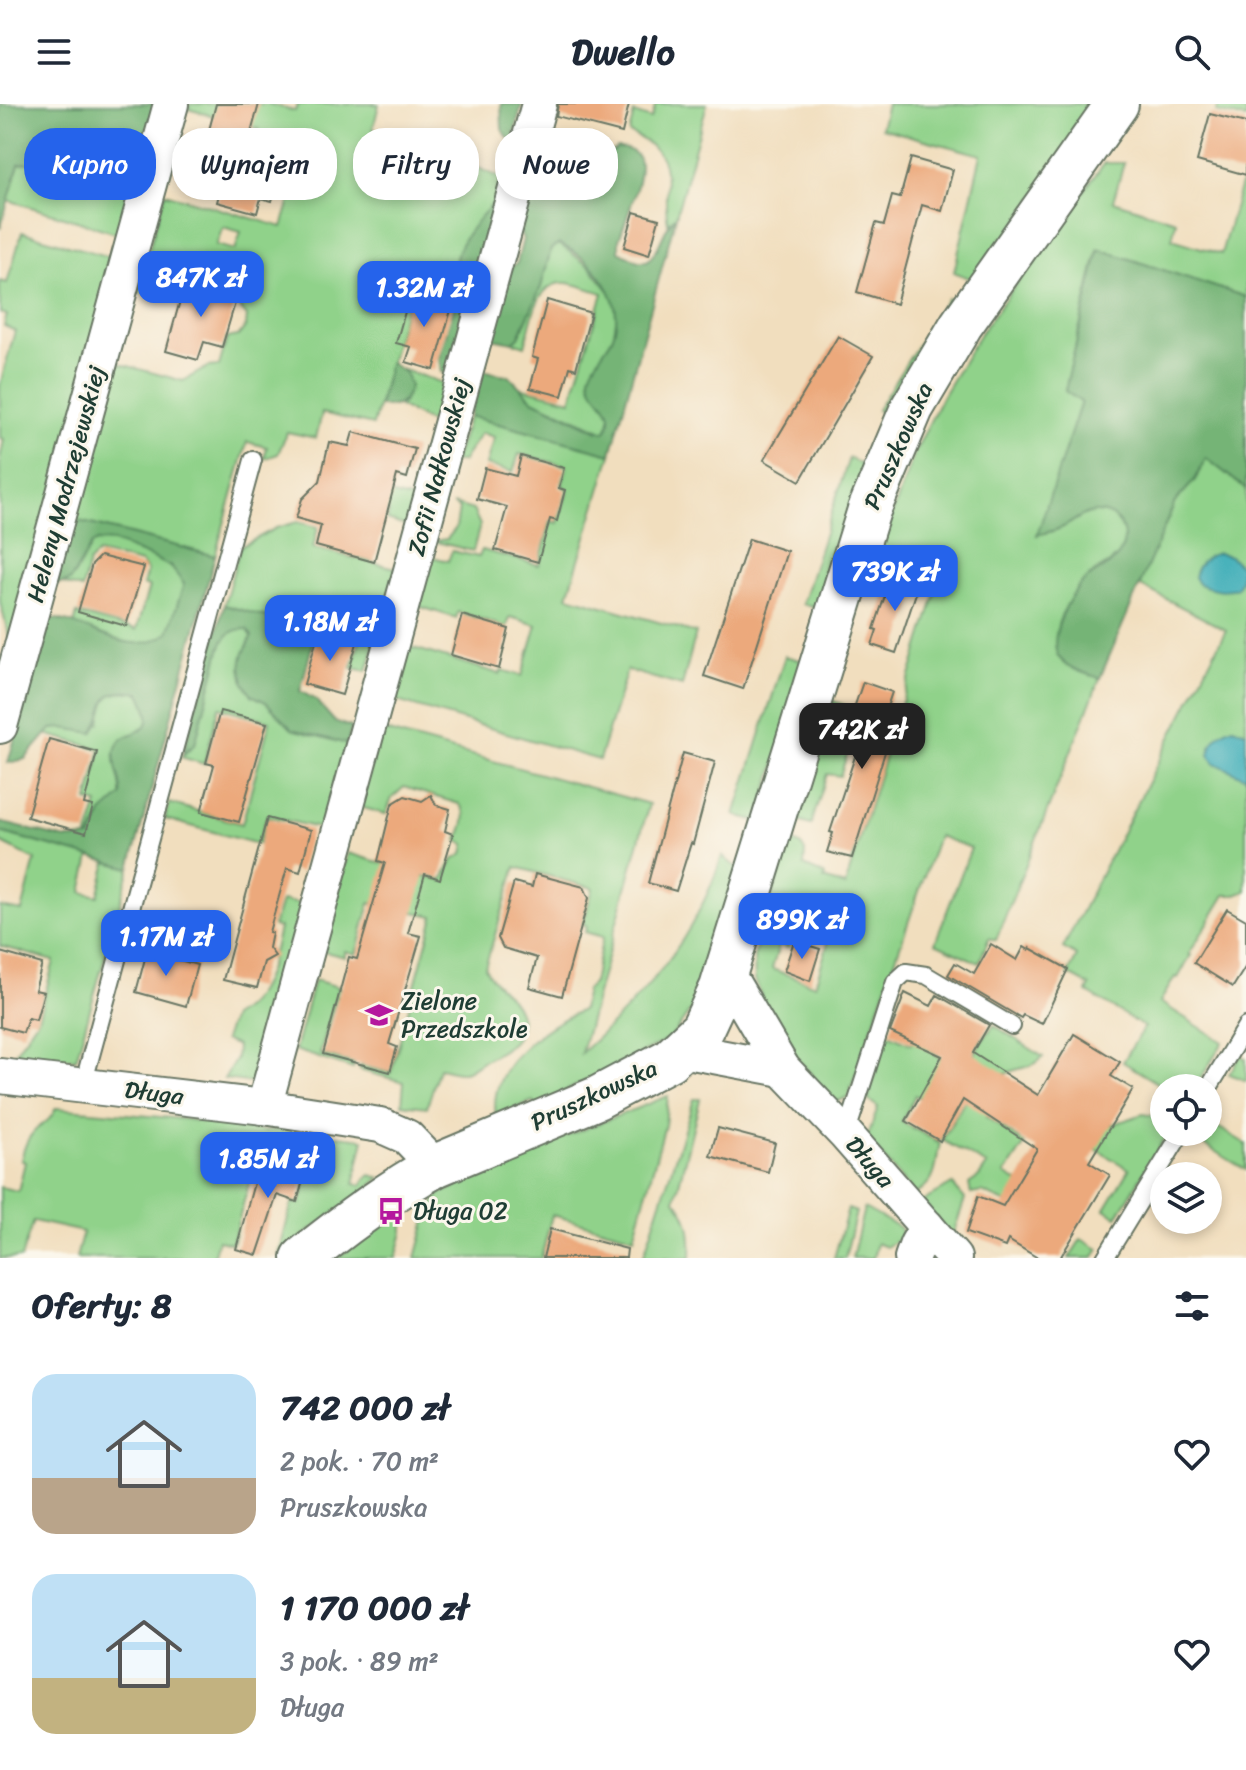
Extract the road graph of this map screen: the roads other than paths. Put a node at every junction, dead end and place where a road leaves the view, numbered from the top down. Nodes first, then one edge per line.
1 (171, 104) edge
2 (539, 104) edge
3 (1117, 104) edge
4 (253, 460) dead end
5 (0, 726) edge
6 (726, 972) junction
7 (1012, 1026) dead end
8 (1246, 1026) edge
9 (682, 1050) junction
10 (783, 1069) junction
11 (1217, 1074) edge
12 (0, 1076) edge
13 (83, 1085) junction
14 (264, 1107) junction
15 (846, 1135) junction
16 (1173, 1146) edge
17 (435, 1166) junction
18 (927, 1227) junction
19 (303, 1258) edge
20 (912, 1258) edge
21 (954, 1258) edge
22 (1105, 1258) edge

1 - 5 street, Heleny Modrzejewskiej
2 - 14 street, Zofii Nałkowskiej
3 - 6 street, Pruszkowska
4 - 13 lane
6 - 9 street, Pruszkowska
6 - 10 street, Długa
7 - 15 lane
8 - 11 lane
9 - 10 street
9 - 17 street, Pruszkowska
10 - 15 street, Długa
12 - 13 street, Długa
13 - 14 street, Długa
14 - 17 street, Długa
15 - 18 street, Długa
16 - 22 lane
17 - 19 street, Pruszkowska
18 - 20 street
18 - 21 street, Długa

